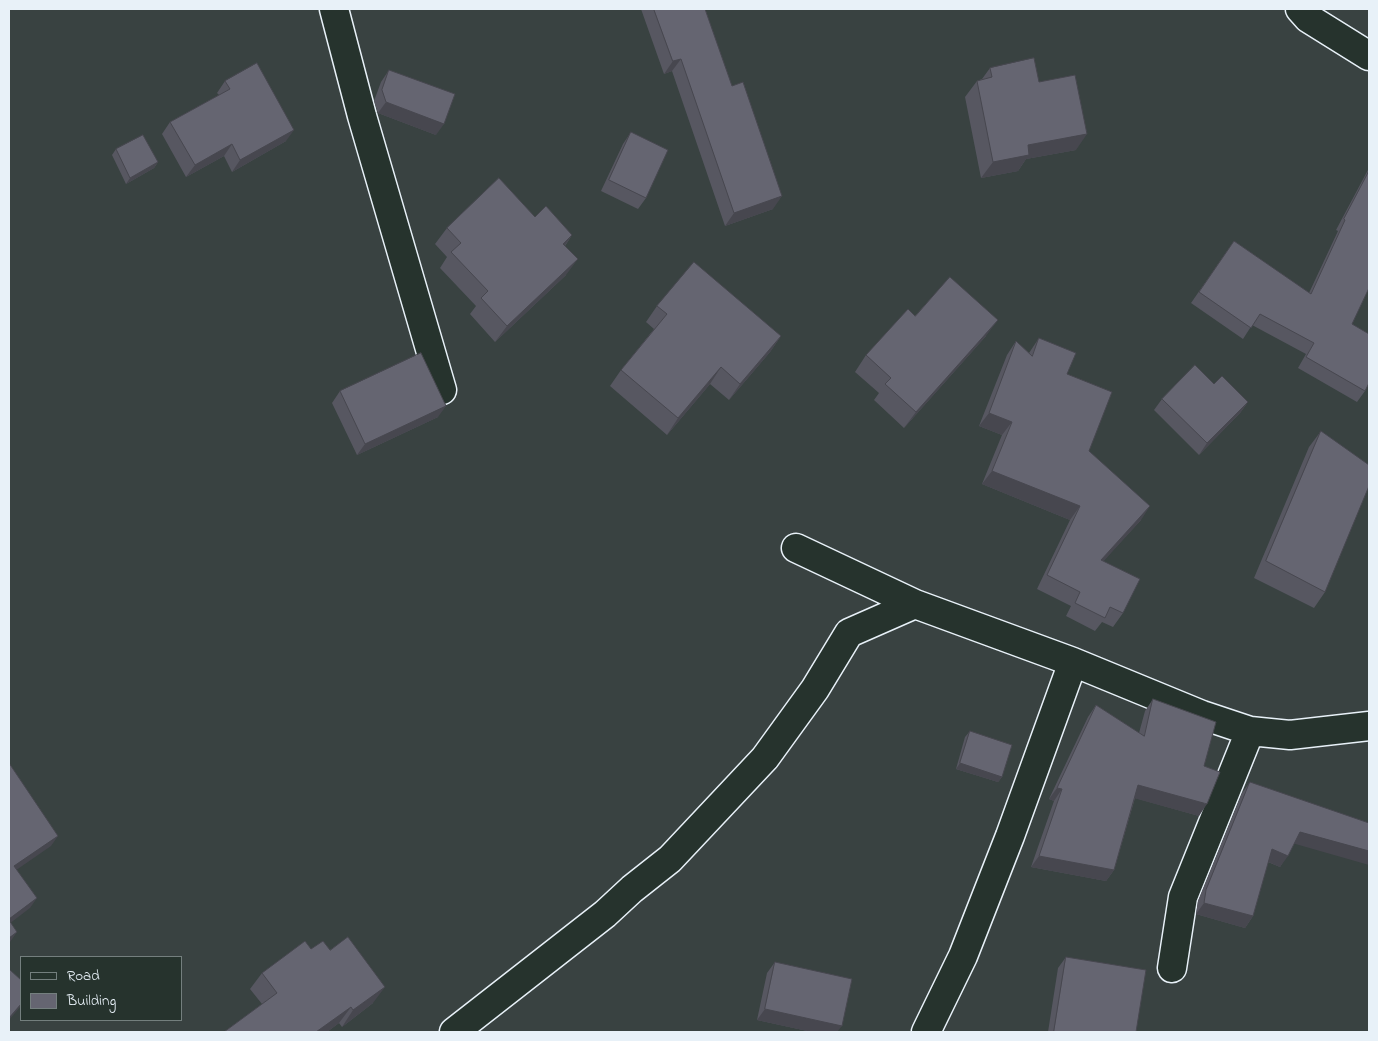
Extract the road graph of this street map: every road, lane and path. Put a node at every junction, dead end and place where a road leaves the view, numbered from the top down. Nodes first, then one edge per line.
1 (334, 9) edge
2 (1300, 9) edge
3 (1369, 56) edge
4 (442, 390) dead end
5 (796, 548) dead end
6 (915, 604) junction
7 (1073, 662) junction
8 (1369, 726) edge
9 (1250, 731) junction
10 (1172, 968) dead end
11 (454, 1032) edge
12 (926, 1032) edge

1 - 4 street
2 - 3 street
5 - 6 street
6 - 7 street
6 - 11 street
7 - 9 street
7 - 12 street
8 - 9 street
9 - 10 street

